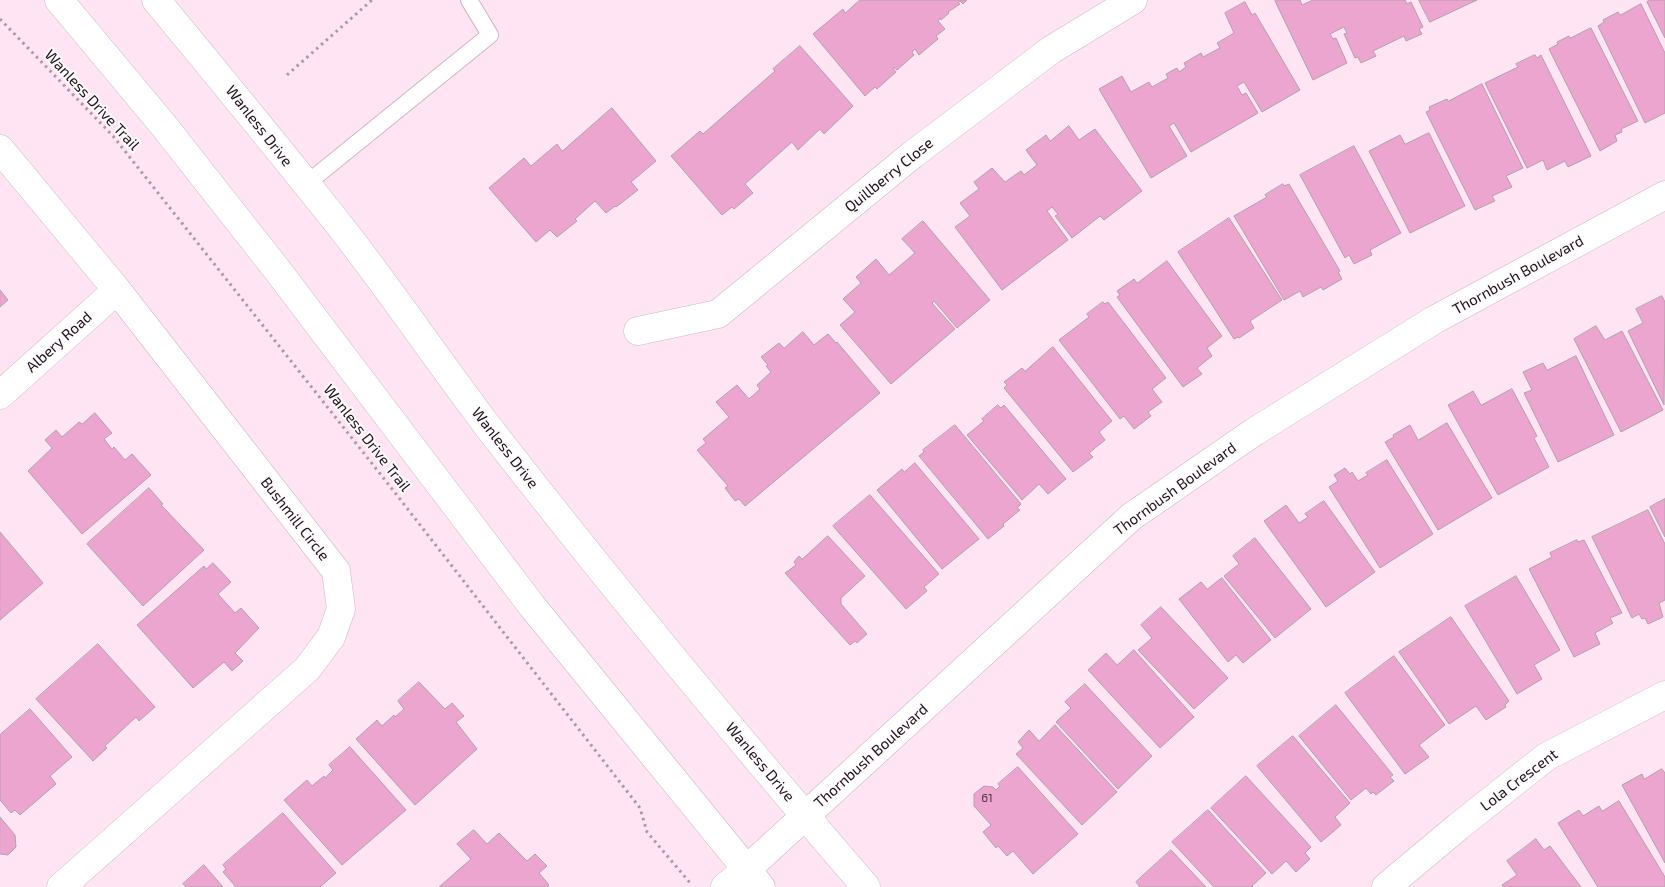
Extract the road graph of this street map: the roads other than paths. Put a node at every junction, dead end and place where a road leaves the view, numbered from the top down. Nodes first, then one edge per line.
1 (59, 0) edge
2 (156, 0) edge
3 (469, 0) edge
4 (1134, 0) edge
5 (0, 149) edge
6 (305, 184) junction
7 (1665, 196) edge
8 (117, 290) junction
9 (638, 331) dead end
10 (0, 395) edge
11 (1665, 695) edge
12 (805, 816) junction
13 (753, 879) edge
14 (61, 887) edge
15 (725, 887) edge
16 (866, 887) edge
17 (1386, 887) edge

1 - 13 street
2 - 6 street, Wanless Drive
3 - 6 lane
4 - 9 street, Quillberry Close
5 - 8 street, Bushmill Circle
6 - 12 street, Wanless Drive
7 - 12 street, Thornbush Boulevard
8 - 10 street, Albery Road
8 - 14 street, Bushmill Circle
11 - 17 street, Lola Crescent
12 - 13 street, Thornbush Boulevard
12 - 16 street, Wanless Drive
13 - 15 street, Thornbush Boulevard

